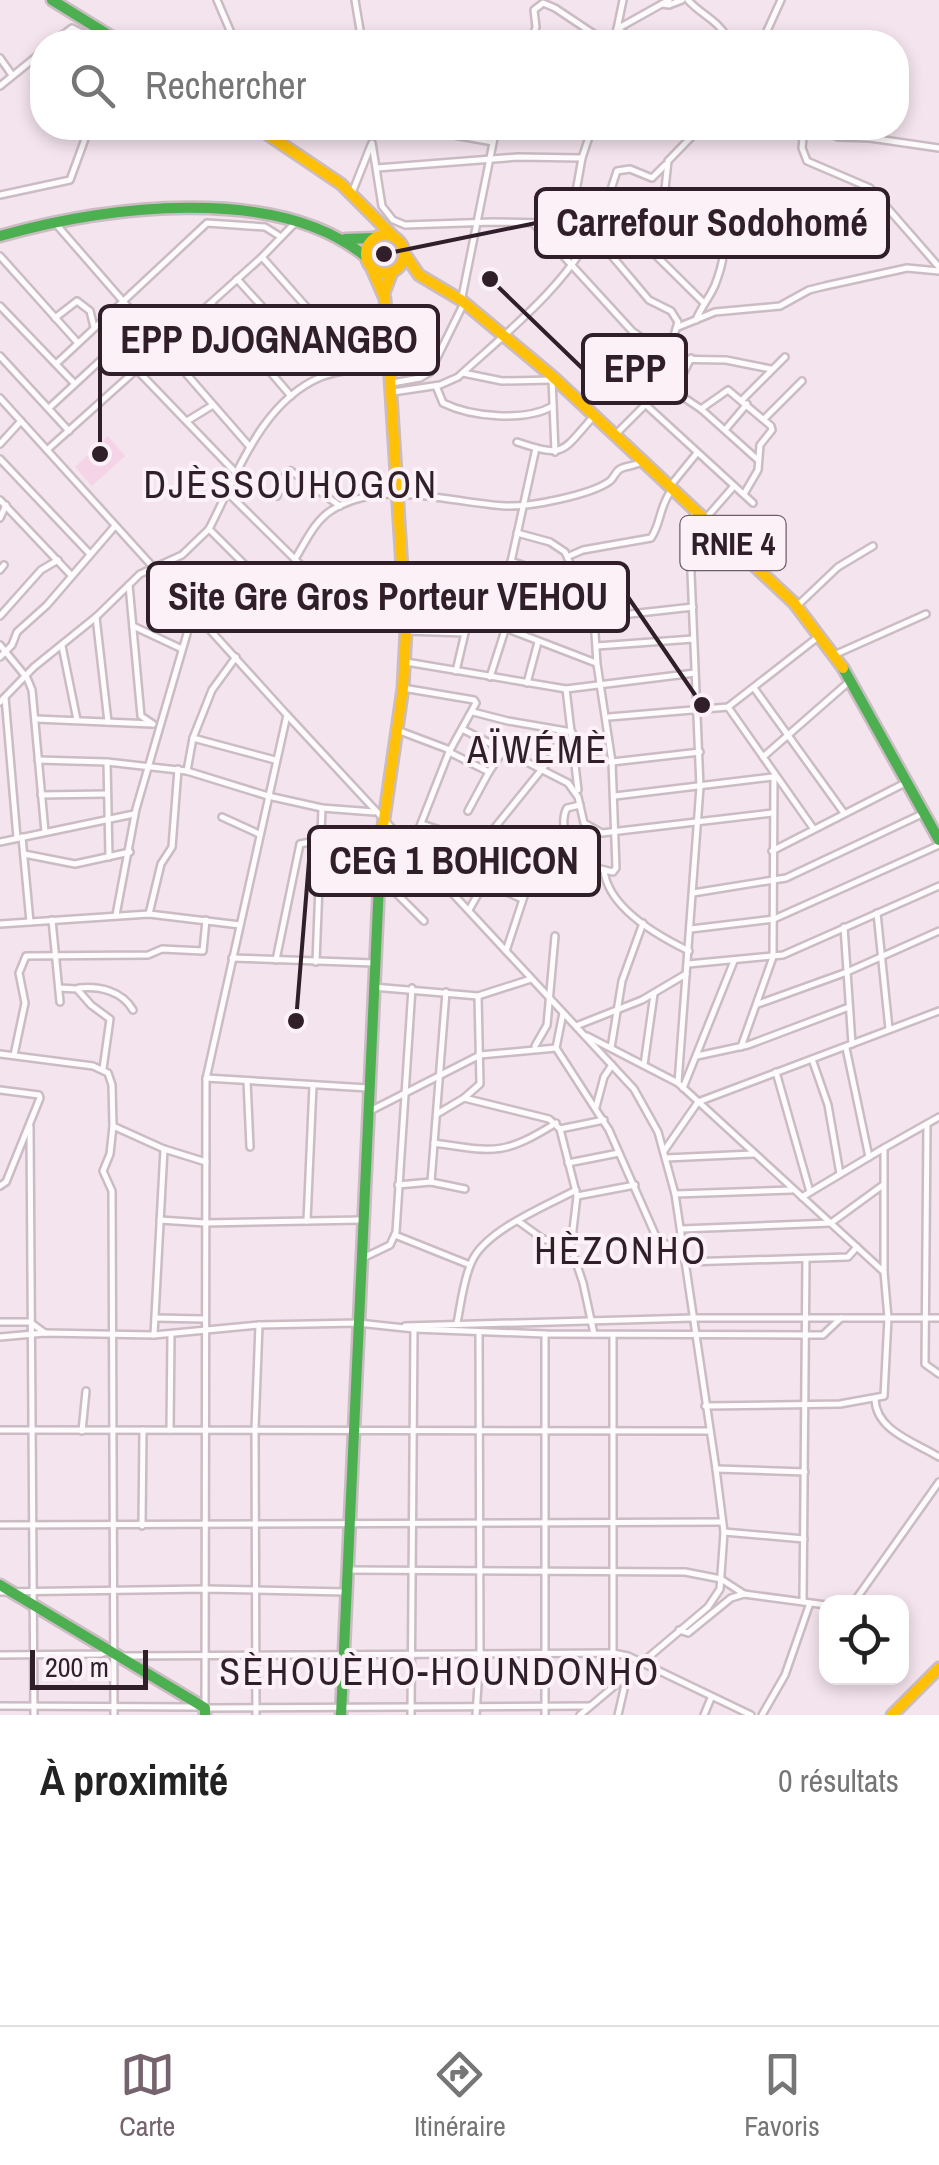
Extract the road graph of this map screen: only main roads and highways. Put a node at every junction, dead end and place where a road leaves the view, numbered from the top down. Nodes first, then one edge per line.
1 (52, 0) edge
2 (85, 30) edge
3 (279, 140) edge
4 (377, 220) junction
5 (0, 236) edge
6 (393, 236) junction
7 (374, 238) junction
8 (345, 240) junction
9 (404, 253) junction
10 (365, 256) junction
11 (372, 269) junction
12 (392, 272) junction
13 (419, 275) junction
14 (384, 293) junction
15 (939, 843) edge
16 (4, 1590) edge
17 (939, 1668) edge
18 (939, 1676) edge
19 (203, 1710) edge
20 (342, 1711) edge
21 (895, 1715) edge

1 - 2 main road
3 - 4 main road, RNIE 4
4 - 6 main road, RNIE 4
4 - 7 main road
5 - 8 main road
6 - 7 main road
6 - 9 main road, RNIE 4
7 - 8 main road
7 - 10 main road
8 - 10 main road
9 - 12 main road
9 - 13 main road, RNIE 4
10 - 11 main road
11 - 12 main road, RNIE 4
11 - 14 main road
12 - 13 main road, RNIE 4
12 - 14 main road
13 - 15 main road, RNIE 4
14 - 20 main road
16 - 19 main road
17 - 21 main road
18 - 21 main road

